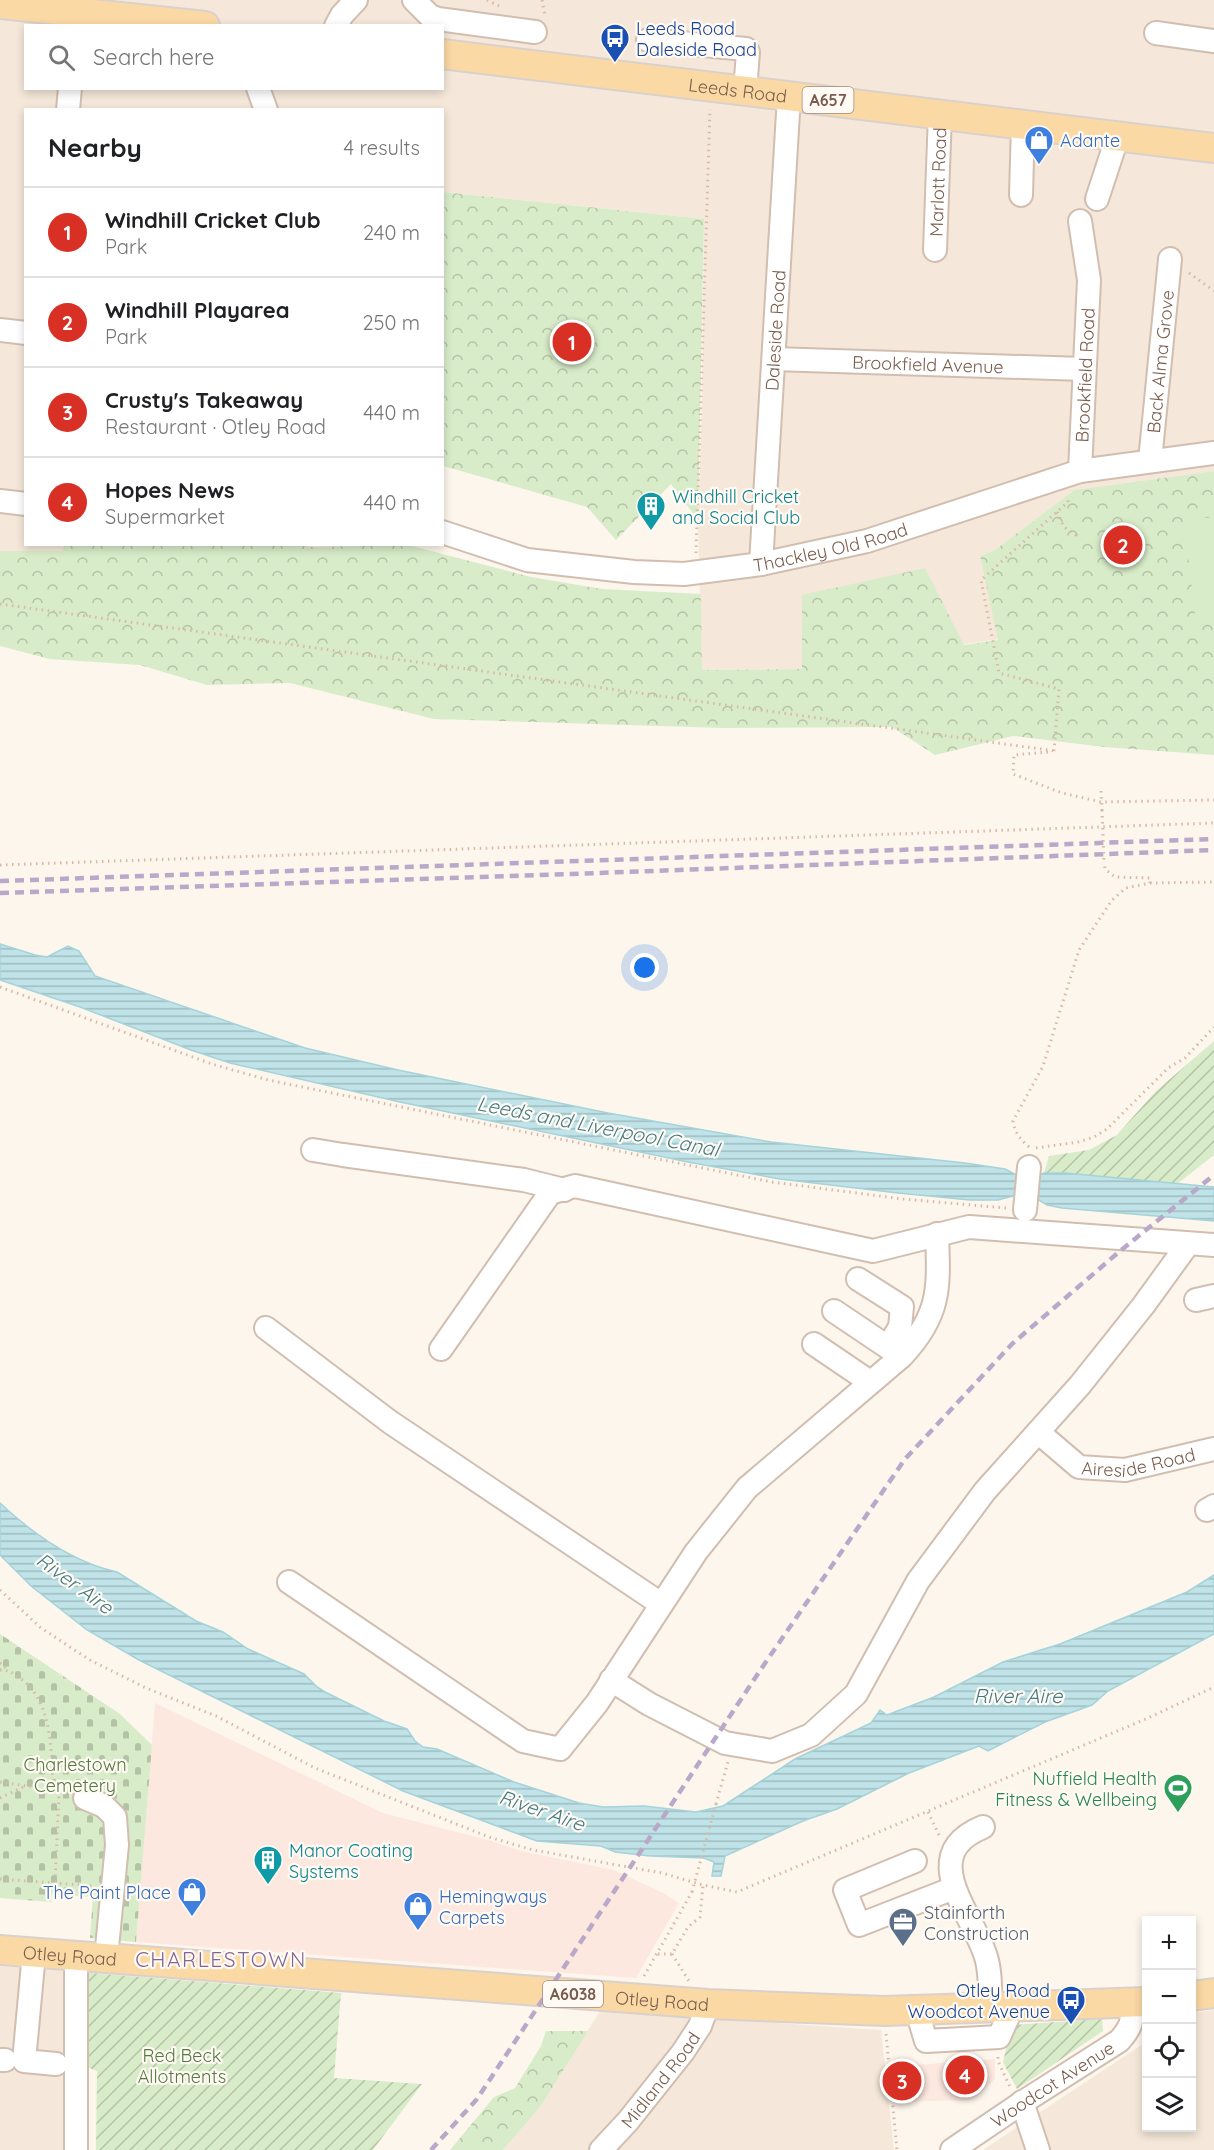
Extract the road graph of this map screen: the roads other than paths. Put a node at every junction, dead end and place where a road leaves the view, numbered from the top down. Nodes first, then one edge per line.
1 (356, 0) edge
2 (414, 0) edge
3 (0, 4) edge
4 (79, 19) edge
5 (170, 24) edge
6 (337, 24) edge
7 (535, 32) dead end
8 (1156, 33) dead end
9 (648, 40) dead end
10 (1214, 41) edge
11 (444, 54) edge
12 (70, 90) edge
13 (259, 90) edge
14 (745, 91) junction
15 (789, 96) junction
16 (68, 108) edge
17 (265, 108) edge
18 (940, 114) junction
19 (1023, 124) junction
20 (1118, 135) junction
21 (1214, 148) edge
22 (1021, 195) dead end
23 (1097, 199) dead end
24 (1080, 221) dead end
25 (935, 250) dead end
26 (1170, 260) road end
27 (0, 330) edge
28 (24, 333) edge
29 (774, 359) junction
30 (1083, 369) junction
31 (1214, 453) edge
32 (1150, 461) junction
33 (1075, 472) junction
34 (0, 501) edge
35 (24, 504) edge
36 (444, 533) edge
37 (761, 564) junction
38 (313, 1149) dead end
39 (1029, 1167) dead end
40 (564, 1190) junction
41 (1025, 1210) road end
42 (937, 1234) junction
43 (1188, 1244) junction
44 (1214, 1245) edge
45 (858, 1279) dead end
46 (834, 1311) dead end
47 (266, 1328) dead end
48 (814, 1344) dead end
49 (441, 1349) dead end
50 (895, 1352) junction
51 (870, 1382) junction
52 (1038, 1432) junction
53 (1214, 1449) edge
54 (289, 1582) dead end
55 (661, 1604) junction
56 (612, 1680) junction
57 (85, 1798) dead end
58 (983, 1827) dead end
59 (915, 1861) dead end
60 (954, 1887) junction
61 (0, 1950) edge
62 (34, 1953) junction
63 (76, 1956) junction
64 (106, 1958) junction
65 (1214, 1993) edge
66 (1196, 1995) edge
67 (1139, 2003) edge
68 (700, 2004) junction
69 (1001, 2008) junction
70 (916, 2011) junction
71 (56, 2064) dead end
72 (1021, 2103) junction
73 (76, 2150) edge
74 (601, 2150) edge
75 (952, 2150) edge
76 (1038, 2150) edge

1 - 6 street
2 - 7 street
3 - 4 main road
4 - 5 main road
8 - 10 street
9 - 14 street
11 - 14 main road, Leeds Road / A657
12 - 16 street
13 - 17 street
14 - 15 main road, Leeds Road / A657
15 - 18 main road, Leeds Road / A657
15 - 29 street, Daleside Road
18 - 19 main road, Leeds Road / A657
18 - 25 street, Marlott Road
19 - 20 main road, Leeds Road / A657
19 - 22 street
20 - 21 main road, Leeds Road / A657
20 - 23 street
24 - 30 street, Brookfield Road
26 - 32 street, Back Alma Grove
27 - 28 street
29 - 30 street, Brookfield Avenue
29 - 37 street, Daleside Road
30 - 33 street, Brookfield Road
31 - 32 street, Thackley Old Road
32 - 33 street, Thackley Old Road
33 - 37 street, Thackley Old Road
34 - 35 street
36 - 37 street, Thackley Old Road
38 - 40 street
39 - 41 street
40 - 42 street
40 - 49 street
42 - 43 street
42 - 50 street
43 - 44 street
43 - 52 street
45 - 50 street
46 - 50 street
47 - 55 street
48 - 51 street
50 - 51 street
51 - 55 street
52 - 53 street, Aireside Road
52 - 56 street
54 - 56 street
55 - 56 street
57 - 64 street
58 - 60 street
59 - 60 street
60 - 69 street
61 - 62 main road, Otley Road / A6038
62 - 63 main road, Otley Road / A6038
62 - 71 street
63 - 64 main road, Otley Road / A6038
63 - 73 street
64 - 68 main road, Otley Road / A6038
65 - 66 main road
67 - 69 main road, Otley Road / A6038
67 - 72 street, Woodcot Avenue
68 - 70 main road, Otley Road / A6038
68 - 74 street, Midland Road
69 - 70 main road, Otley Road / A6038
69 - 70 street
72 - 75 street, Woodcot Avenue
72 - 76 street

